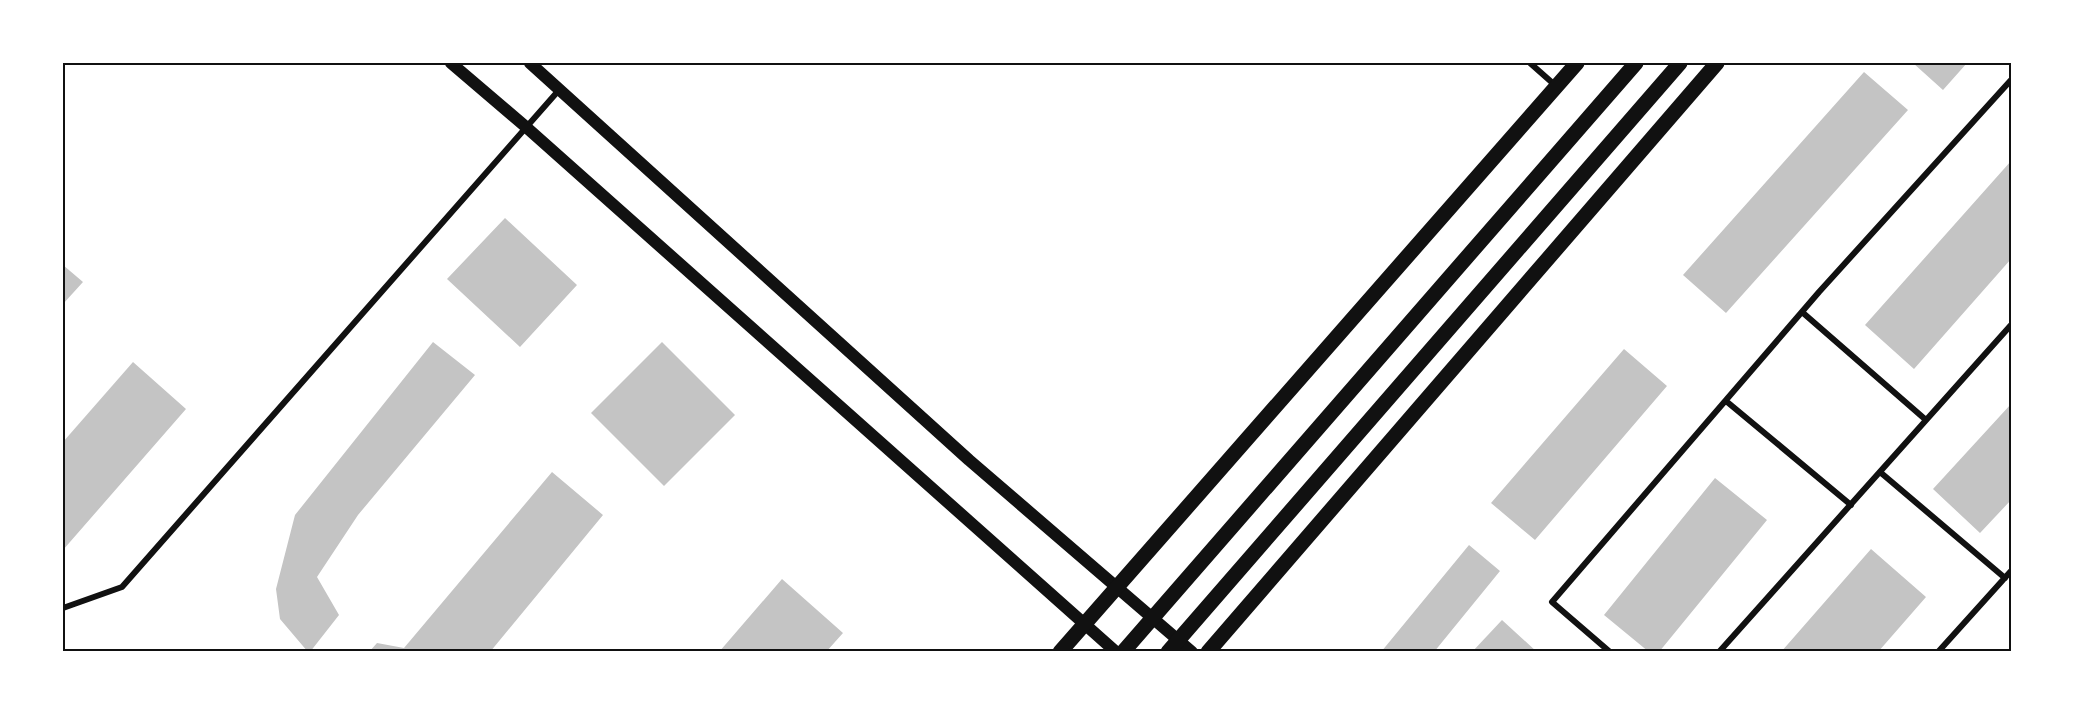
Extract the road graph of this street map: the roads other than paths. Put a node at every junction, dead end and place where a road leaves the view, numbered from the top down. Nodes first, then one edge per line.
1 (451, 63) edge
2 (530, 63) edge
3 (1530, 63) edge
4 (1577, 63) edge
5 (1636, 63) edge
6 (1680, 63) edge
7 (1717, 63) edge
8 (2011, 80) edge
9 (1556, 86) junction
10 (560, 89) junction
11 (526, 127) junction
12 (1802, 312) junction
13 (2011, 325) edge
14 (1726, 401) junction
15 (1926, 420) junction
16 (1880, 472) junction
17 (1851, 505) junction
18 (2011, 571) edge
19 (2005, 578) junction
20 (1118, 587) junction
21 (63, 608) edge
22 (1084, 623) junction
23 (1060, 652) edge
24 (1116, 652) edge
25 (1123, 652) edge
26 (1168, 652) edge
27 (1192, 652) edge
28 (1208, 652) edge
29 (1610, 652) edge
30 (1719, 652) edge
31 (1938, 652) edge

1 - 11 main road
2 - 10 main road
3 - 9 street
4 - 9 main road
5 - 25 main road
6 - 26 main road
7 - 28 main road
8 - 12 street
9 - 20 main road
10 - 11 street
10 - 20 main road
11 - 21 street
11 - 22 main road
12 - 14 street
12 - 15 street
13 - 15 street
14 - 17 street
14 - 29 street
15 - 16 street
16 - 17 street
16 - 19 street
17 - 30 street
18 - 19 street
19 - 31 street
20 - 22 main road
20 - 27 main road
22 - 23 main road
22 - 24 main road

